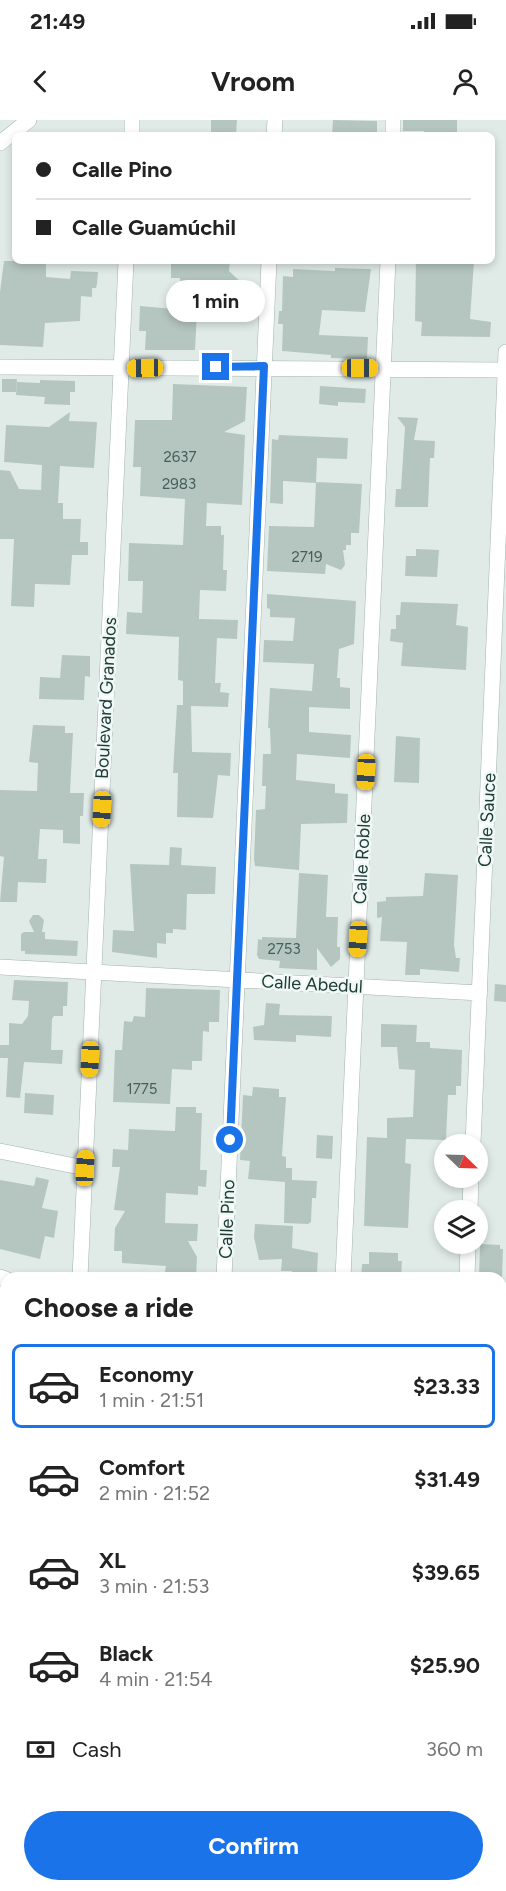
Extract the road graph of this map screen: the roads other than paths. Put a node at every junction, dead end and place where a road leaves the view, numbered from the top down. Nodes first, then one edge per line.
1 (29, 120) edge
2 (14, 132) edge
3 (12, 133) edge
4 (0, 143) edge
5 (126, 264) edge
6 (269, 264) edge
7 (388, 264) edge
8 (506, 352) edge
9 (264, 366) junction
10 (0, 367) edge
11 (121, 368) junction
12 (383, 368) junction
13 (505, 370) edge
14 (0, 967) edge
15 (94, 972) junction
16 (237, 980) junction
17 (356, 986) junction
18 (480, 993) junction
19 (473, 1134) edge
20 (0, 1151) edge
21 (85, 1168) junction
22 (467, 1254) edge
23 (80, 1272) edge
24 (224, 1272) edge
25 (344, 1272) edge
26 (466, 1272) edge

1 - 2 street
3 - 4 street
5 - 11 street, Boulevard Granados
6 - 9 street, Calle Pino
7 - 12 street, Calle Roble
8 - 13 street, Calle Sauce
9 - 11 street
9 - 12 street
9 - 16 street, Calle Pino
10 - 11 street
11 - 15 street, Boulevard Granados
12 - 13 street
12 - 17 street, Calle Roble
13 - 18 street, Calle Sauce
14 - 15 street, Calle Abedul
15 - 16 street, Calle Abedul
15 - 21 street, Boulevard Granados
16 - 17 street, Calle Abedul
16 - 24 street, Calle Pino
17 - 18 street, Calle Abedul
17 - 25 street, Calle Roble
18 - 19 street, Calle Sauce
20 - 21 street
21 - 23 street, Boulevard Granados
22 - 26 street

